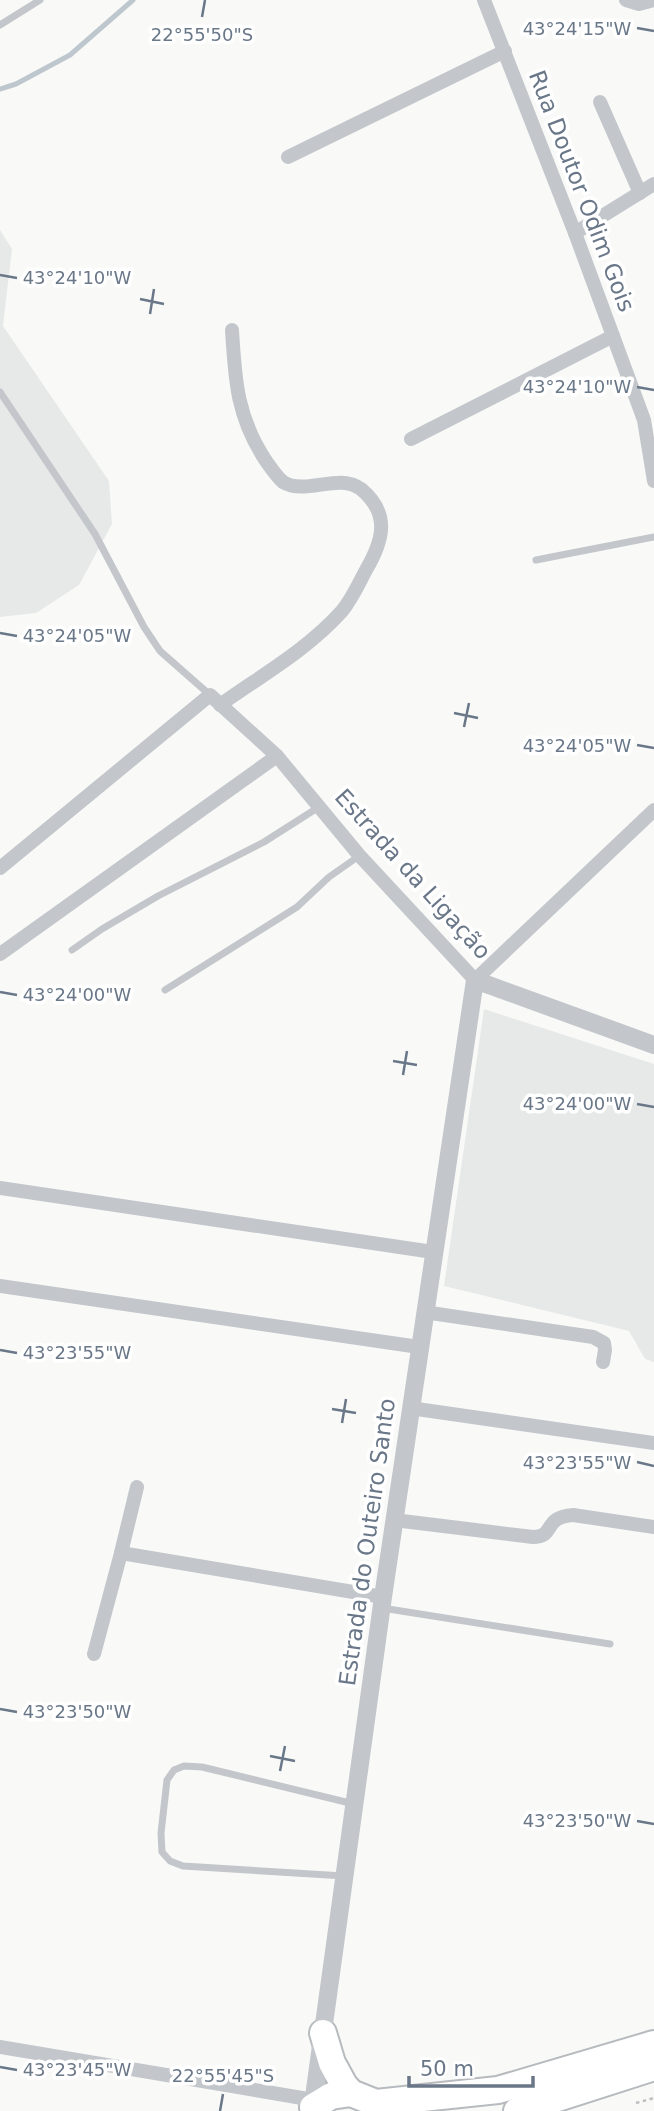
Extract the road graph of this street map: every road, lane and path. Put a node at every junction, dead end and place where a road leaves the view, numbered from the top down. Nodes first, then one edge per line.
1 (40, 0) edge
2 (484, 0) edge
3 (654, 0) edge
4 (632, 2) edge
5 (0, 25) edge
6 (505, 51) junction
7 (600, 102) dead end
8 (288, 157) dead end
9 (654, 184) edge
10 (639, 193) junction
11 (575, 233) junction
12 (232, 330) dead end
13 (613, 336) junction
14 (0, 392) edge
15 (644, 420) junction
16 (411, 439) dead end
17 (654, 443) edge
18 (654, 481) edge
19 (654, 537) edge
20 (536, 560) dead end
21 (215, 700) junction
22 (276, 757) junction
23 (319, 807) junction
24 (654, 810) edge
25 (359, 855) junction
26 (0, 868) edge
27 (72, 950) dead end
28 (0, 954) edge
29 (475, 980) junction
30 (165, 990) dead end
31 (654, 1045) edge
32 (0, 1188) edge
33 (433, 1252) junction
34 (0, 1286) edge
35 (424, 1311) junction
36 (419, 1347) junction
37 (603, 1362) dead end
38 (410, 1408) junction
39 (654, 1443) edge
40 (136, 1487) dead end
41 (394, 1520) junction
42 (654, 1527) edge
43 (121, 1553) junction
44 (382, 1602) junction
45 (610, 1644) dead end
46 (94, 1654) dead end
47 (355, 1804) junction
48 (345, 1876) junction
49 (323, 2033) junction
50 (654, 2044) edge
51 (0, 2047) edge
52 (654, 2067) edge
53 (351, 2093) junction
54 (654, 2098) edge
55 (636, 2103) dead end
56 (313, 2106) edge
57 (517, 2111) edge

1 - 5 lane
2 - 6 street, Rua Doutor Odim Gois
3 - 4 street
6 - 8 street
6 - 11 street, Rua Doutor Odim Gois
7 - 10 street
9 - 10 street
10 - 11 street
11 - 13 street, Rua Doutor Odim Gois
12 - 21 street
13 - 15 street, Rua Doutor Odim Gois
13 - 16 street
14 - 21 lane
15 - 17 street
15 - 18 street, Rua Doutor Odim Gois
19 - 20 lane
21 - 22 street, Estrada da Ligação
21 - 26 street
22 - 23 street, Estrada da Ligação
22 - 28 street
23 - 25 street, Estrada da Ligação
23 - 27 lane
24 - 29 street
25 - 29 street, Estrada da Ligação
25 - 30 lane
29 - 31 street, Estrada da Ligação
29 - 33 street, Estrada do Outeiro Santo
32 - 33 street
33 - 35 street, Estrada do Outeiro Santo
34 - 36 street
35 - 36 street, Estrada do Outeiro Santo
35 - 37 street
36 - 38 street, Estrada do Outeiro Santo
38 - 39 street
38 - 41 street, Estrada do Outeiro Santo
40 - 43 street
41 - 42 street
41 - 44 street, Estrada do Outeiro Santo
43 - 44 street
43 - 46 street
44 - 45 lane
44 - 47 street, Estrada do Outeiro Santo
47 - 48 street, Estrada do Outeiro Santo
47 - 48 lane
48 - 49 street, Estrada do Outeiro Santo
49 - 53 highway
49 - 56 street, Estrada do Outeiro Santo
50 - 53 highway
51 - 56 street
52 - 57 highway
53 - 56 highway
54 - 55 path

